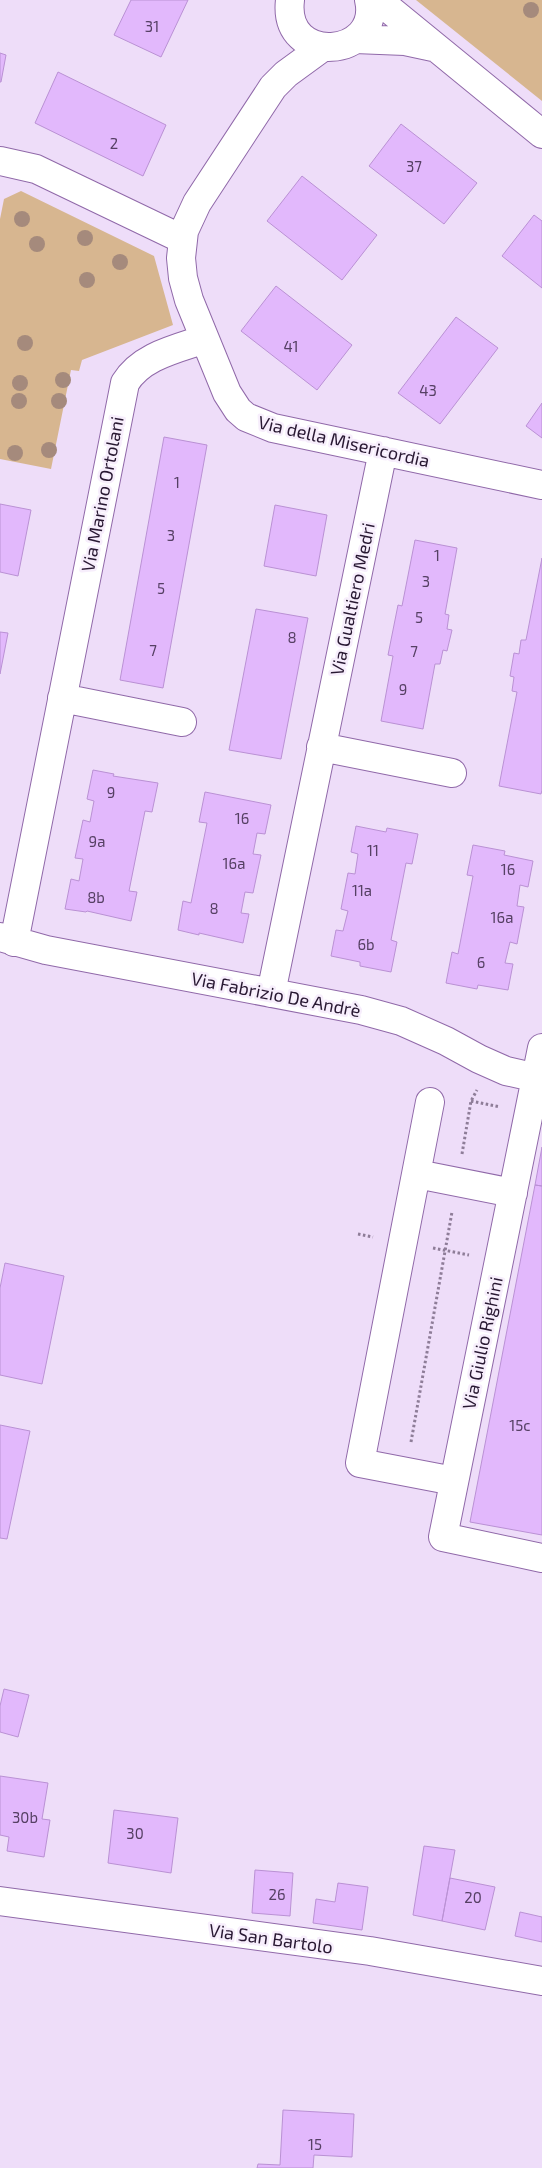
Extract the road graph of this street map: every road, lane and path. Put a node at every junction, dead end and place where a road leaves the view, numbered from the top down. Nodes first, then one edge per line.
1 (369, 0) edge
2 (378, 0) edge
3 (290, 7) edge
4 (355, 39) junction
5 (322, 47) junction
6 (439, 49) junction
7 (273, 87) junction
8 (542, 134) edge
9 (0, 161) edge
10 (182, 240) junction
11 (205, 339) junction
12 (383, 451) junction
13 (542, 485) edge
14 (62, 698) junction
15 (182, 722) dead end
16 (321, 747) junction
17 (452, 773) dead end
18 (7, 939) edge
19 (271, 992) junction
20 (542, 1048) edge
21 (491, 1064) junction
22 (539, 1078) edge
23 (430, 1102) dead end
24 (417, 1174) junction
25 (457, 1182) junction
26 (513, 1193) junction
27 (358, 1234) dead end
28 (403, 1243) junction
29 (445, 1251) junction
30 (499, 1261) junction
31 (405, 1472) junction
32 (454, 1481) junction
33 (542, 1558) edge
34 (0, 1901) edge
35 (542, 1981) edge

1 - 4 street
2 - 6 street
3 - 5 street, Via della Misericordia
3 - 7 street, Via della Misericordia
4 - 5 street
4 - 6 street
5 - 7 street, Via della Misericordia
6 - 8 street
7 - 10 street, Via della Misericordia
9 - 10 street
10 - 11 street, Via della Misericordia
11 - 12 street, Via della Misericordia
11 - 14 street, Via Marino Ortolani
12 - 13 street, Via della Misericordia
12 - 16 street, Via Gualtiero Medri
14 - 15 street
14 - 18 street, Via Marino Ortolani
16 - 17 street
16 - 19 street, Via Gualtiero Medri
18 - 19 street, Via Fabrizio De Andrè
19 - 21 street, Via Fabrizio De Andrè
20 - 22 street, Via Giulio Righini
21 - 22 street, Via Fabrizio De Andrè
21 - 25 path
22 - 26 street, Via Giulio Righini
23 - 24 street
24 - 25 street
24 - 28 street
25 - 26 street
25 - 29 path
26 - 30 street, Via Giulio Righini
27 - 28 path
28 - 29 path
28 - 31 street
29 - 30 path
29 - 31 path
30 - 32 street, Via Giulio Righini
31 - 32 street
32 - 33 street, Via Giulio Righini
34 - 35 street, Via San Bartolo

